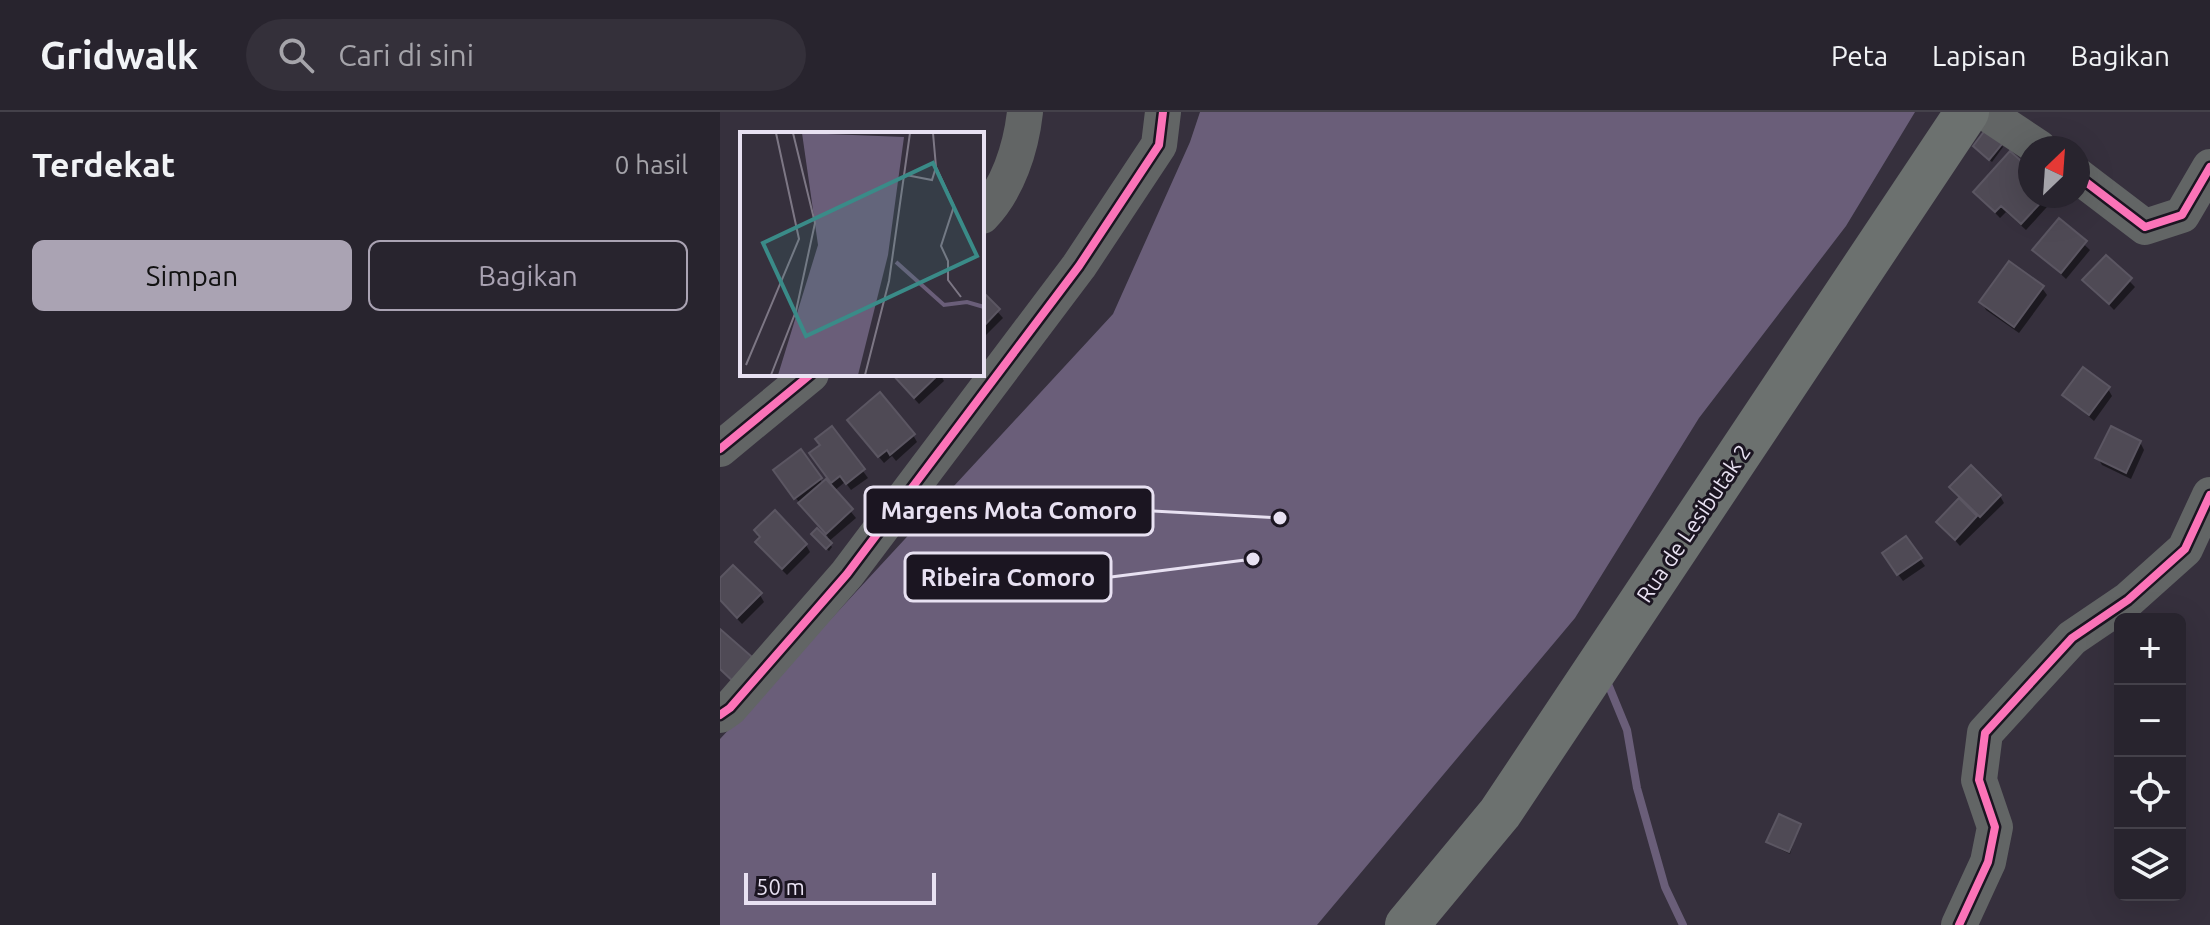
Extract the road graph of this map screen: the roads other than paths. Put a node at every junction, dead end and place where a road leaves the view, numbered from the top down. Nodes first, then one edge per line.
1 (1025, 112) edge
2 (1163, 112) edge
3 (1967, 112) edge
4 (1985, 112) edge
5 (2021, 136) edge
6 (2210, 167) edge
7 (2090, 185) edge
8 (984, 214) edge
9 (809, 376) edge
10 (720, 449) edge
11 (2210, 495) edge
12 (720, 715) edge
13 (1407, 925) edge
14 (1959, 925) edge

1 - 8 street
2 - 12 street
3 - 13 main road, Rua de Lesibutak 2
4 - 5 street
6 - 7 street
9 - 10 street
11 - 14 street

